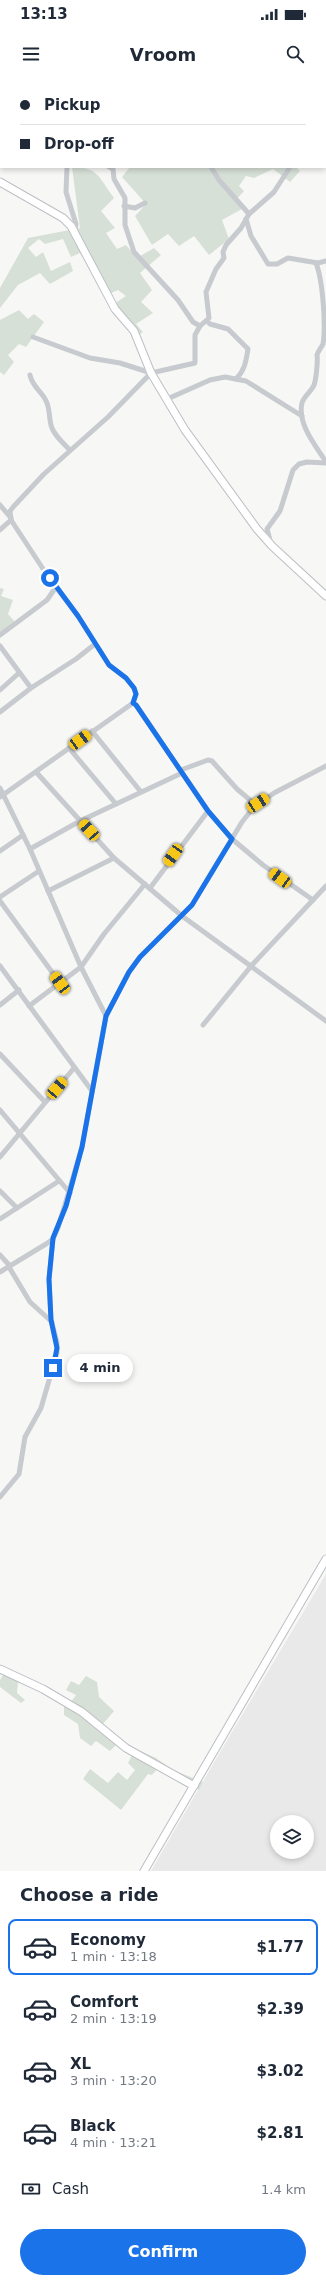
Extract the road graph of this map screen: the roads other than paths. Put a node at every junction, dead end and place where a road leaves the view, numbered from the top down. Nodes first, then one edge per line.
1 (67, 168) edge
2 (111, 168) edge
3 (212, 168) edge
4 (289, 168) edge
5 (0, 182) edge
6 (146, 203) dead end
7 (124, 206) junction
8 (249, 214) junction
9 (246, 219) junction
10 (75, 231) junction
11 (326, 261) edge
12 (316, 263) junction
13 (207, 321) junction
14 (200, 326) junction
15 (33, 337) dead end
16 (151, 373) junction
17 (30, 375) dead end
18 (236, 379) junction
19 (165, 400) junction
20 (302, 416) junction
21 (70, 450) junction
22 (326, 462) edge
23 (0, 505) edge
24 (11, 519) junction
25 (0, 530) edge
26 (272, 546) junction
27 (56, 586) junction
28 (326, 596) edge
29 (0, 635) edge
30 (95, 644) junction
31 (0, 646) edge
32 (19, 673) junction
33 (31, 688) junction
34 (0, 690) edge
35 (133, 703) junction
36 (0, 712) edge
37 (92, 731) junction
38 (69, 748) junction
39 (326, 766) edge
40 (36, 772) junction
41 (182, 772) junction
42 (0, 788) edge
43 (141, 792) junction
44 (2, 795) edge
45 (116, 804) junction
46 (256, 805) junction
47 (208, 811) junction
48 (80, 821) junction
49 (23, 835) junction
50 (232, 839) junction
51 (30, 848) junction
52 (0, 852) edge
53 (114, 858) junction
54 (39, 871) junction
55 (145, 884) junction
56 (326, 886) edge
57 (150, 888) junction
58 (48, 891) junction
59 (0, 897) edge
60 (313, 900) junction
61 (0, 901) edge
62 (182, 916) junction
63 (252, 965) junction
64 (0, 966) edge
65 (81, 967) junction
66 (60, 983) junction
67 (19, 990) junction
68 (0, 1005) edge
69 (30, 1006) junction
70 (106, 1016) junction
71 (326, 1022) edge
72 (203, 1025) dead end
73 (0, 1054) edge
74 (74, 1068) junction
75 (92, 1091) junction
76 (45, 1102) junction
77 (0, 1110) edge
78 (20, 1135) junction
79 (0, 1157) edge
80 (59, 1181) junction
81 (0, 1191) edge
82 (70, 1193) junction
83 (17, 1208) junction
84 (0, 1220) edge
85 (53, 1238) junction
86 (0, 1255) edge
87 (10, 1266) junction
88 (0, 1272) edge
89 (52, 1322) junction
90 (0, 1497) edge
91 (326, 1559) edge
92 (0, 1669) edge
93 (194, 1786) junction
94 (144, 1871) edge

1 - 10 street
2 - 7 street
3 - 8 street
4 - 8 street
5 - 10 street
6 - 7 street
7 - 14 street
8 - 9 street
9 - 12 street
9 - 13 street
10 - 16 street
11 - 12 street
12 - 20 street
13 - 14 street
13 - 18 street
14 - 16 street
15 - 16 street
16 - 19 street
16 - 21 street
17 - 21 street
18 - 19 street
18 - 20 street
19 - 26 street
20 - 22 street
21 - 24 street
22 - 26 street
23 - 24 street
24 - 25 street
24 - 27 street
26 - 28 street
27 - 29 street
27 - 30 street
30 - 33 street
30 - 35 street
31 - 32 street
32 - 33 street
32 - 34 street
33 - 36 street
35 - 37 street
35 - 41 street
37 - 38 street
37 - 43 street
38 - 40 street
38 - 45 street
39 - 46 street
40 - 44 street
40 - 48 street
41 - 43 street
41 - 46 street
41 - 47 street
42 - 44 street
43 - 45 street
44 - 49 street
45 - 48 street
46 - 50 street
47 - 50 street
47 - 57 street
48 - 51 street
48 - 53 street
49 - 51 street
49 - 52 street
50 - 60 street
50 - 62 street
51 - 54 street
53 - 55 street
53 - 58 street
54 - 58 street
54 - 59 street
55 - 57 street
55 - 65 street
56 - 60 street
57 - 62 street
58 - 65 street
60 - 63 street
61 - 66 street
62 - 63 street
62 - 70 street
63 - 71 street
63 - 72 street
64 - 67 street
65 - 66 street
65 - 70 street
66 - 69 street
67 - 68 street
67 - 69 street
69 - 74 street
70 - 75 street
73 - 76 street
74 - 75 street
74 - 76 street
75 - 82 street
76 - 78 street
77 - 78 street
78 - 79 street
78 - 80 street
80 - 82 street
80 - 83 street
81 - 83 street
82 - 85 street
83 - 84 street
85 - 87 street
85 - 89 street
86 - 87 street
87 - 88 street
87 - 89 street
89 - 90 street
91 - 93 street
92 - 93 street
93 - 94 street

